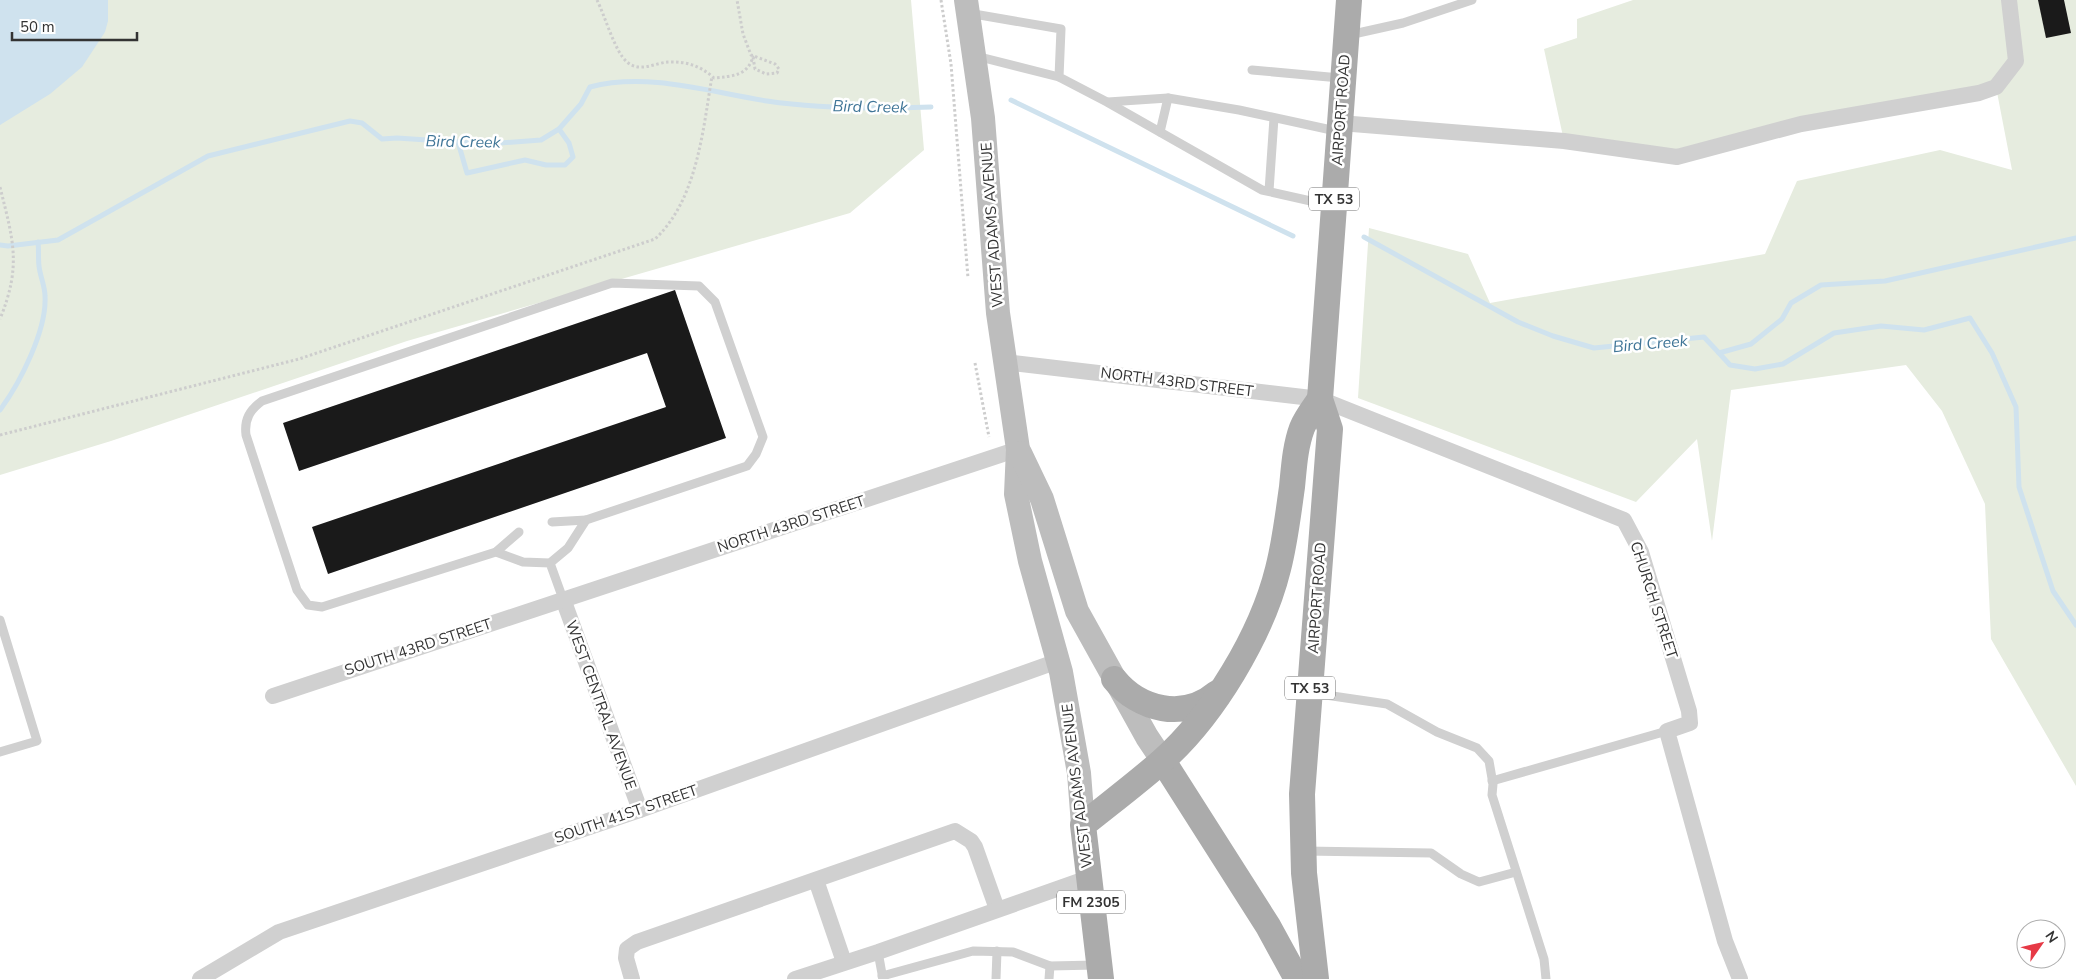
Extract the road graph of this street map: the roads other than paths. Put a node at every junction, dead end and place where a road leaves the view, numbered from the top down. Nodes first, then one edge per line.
1 (1348, 0) edge
2 (1472, 0) edge
3 (2009, 0) edge
4 (967, 6) edge
5 (1346, 36) junction
6 (975, 56) junction
7 (1252, 70) dead end
8 (1059, 77) junction
9 (1343, 78) junction
10 (1168, 98) junction
11 (1107, 102) junction
12 (1274, 118) junction
13 (1339, 127) junction
14 (1160, 132) junction
15 (1269, 191) junction
16 (1334, 206) junction
17 (1004, 362) junction
18 (1320, 399) junction
19 (1018, 449) junction
20 (586, 520) junction
21 (552, 522) dead end
22 (519, 532) dead end
23 (496, 552) junction
24 (550, 563) junction
25 (563, 599) junction
26 (0, 620) edge
27 (1058, 661) junction
28 (1114, 679) junction
29 (1222, 690) junction
30 (1310, 693) junction
31 (273, 696) dead end
32 (1667, 731) junction
33 (0, 752) edge
34 (1163, 761) junction
35 (1492, 781) junction
36 (640, 810) junction
37 (1083, 826) junction
38 (1302, 851) junction
39 (1516, 872) junction
40 (1088, 878) junction
41 (816, 880) junction
42 (996, 909) junction
43 (997, 951) junction
44 (878, 952) junction
45 (844, 962) junction
46 (1050, 966) junction
47 (1100, 972) edge
48 (883, 978) edge
49 (200, 979) edge
50 (632, 979) edge
51 (794, 979) edge
52 (996, 979) edge
53 (1049, 979) edge
54 (1297, 979) edge
55 (1316, 979) edge
56 (1546, 979) edge
57 (1740, 979) edge

1 - 5 main road, AIRPORT ROAD / TX 53
2 - 5 lane
3 - 13 street
4 - 6 main road, WEST ADAMS AVENUE / FM 2305
4 - 8 lane
5 - 9 main road, AIRPORT ROAD / TX 53
6 - 8 lane
6 - 17 main road, WEST ADAMS AVENUE / FM 2305
7 - 9 lane
8 - 11 lane
9 - 13 main road, AIRPORT ROAD / TX 53
10 - 11 lane
10 - 12 lane
10 - 14 lane
11 - 14 lane
12 - 13 lane
12 - 15 lane
13 - 16 main road, AIRPORT ROAD / TX 53
14 - 15 lane
15 - 16 lane
16 - 18 main road, AIRPORT ROAD / TX 53
17 - 18 street, NORTH 43RD STREET
17 - 19 main road, WEST ADAMS AVENUE / FM 2305
18 - 29 main road, AIRPORT ROAD / TX 53
18 - 30 main road, AIRPORT ROAD / TX 53
18 - 32 street, CHURCH STREET
19 - 25 street, NORTH 43RD STREET
19 - 27 main road, WEST ADAMS AVENUE / FM 2305
19 - 28 main road, WEST ADAMS AVENUE / FM 2305
20 - 21 lane
20 - 23 lane
20 - 24 lane
22 - 23 lane
23 - 24 lane
24 - 25 lane
25 - 31 street, SOUTH 43RD STREET
25 - 36 street, WEST CENTRAL AVENUE
26 - 33 lane
27 - 36 street, SOUTH 41ST STREET
27 - 37 main road, WEST ADAMS AVENUE / FM 2305
28 - 29 main road
28 - 34 main road, WEST ADAMS AVENUE / FM 2305
29 - 34 main road, AIRPORT ROAD / TX 53
30 - 35 lane
30 - 38 main road, AIRPORT ROAD / TX 53
32 - 35 lane
32 - 57 street
34 - 37 main road, AIRPORT ROAD / TX 53
34 - 54 main road
35 - 39 lane
36 - 49 street, SOUTH 41ST STREET
37 - 40 main road, WEST ADAMS AVENUE / FM 2305
38 - 39 lane
38 - 55 main road, AIRPORT ROAD / TX 53
39 - 56 lane
40 - 42 street
40 - 47 main road, WEST ADAMS AVENUE / FM 2305
41 - 42 street
41 - 45 street
41 - 50 street
42 - 44 street
43 - 46 lane
43 - 48 lane
43 - 52 lane
44 - 45 street
44 - 48 lane
45 - 51 street
46 - 47 lane
46 - 53 lane

